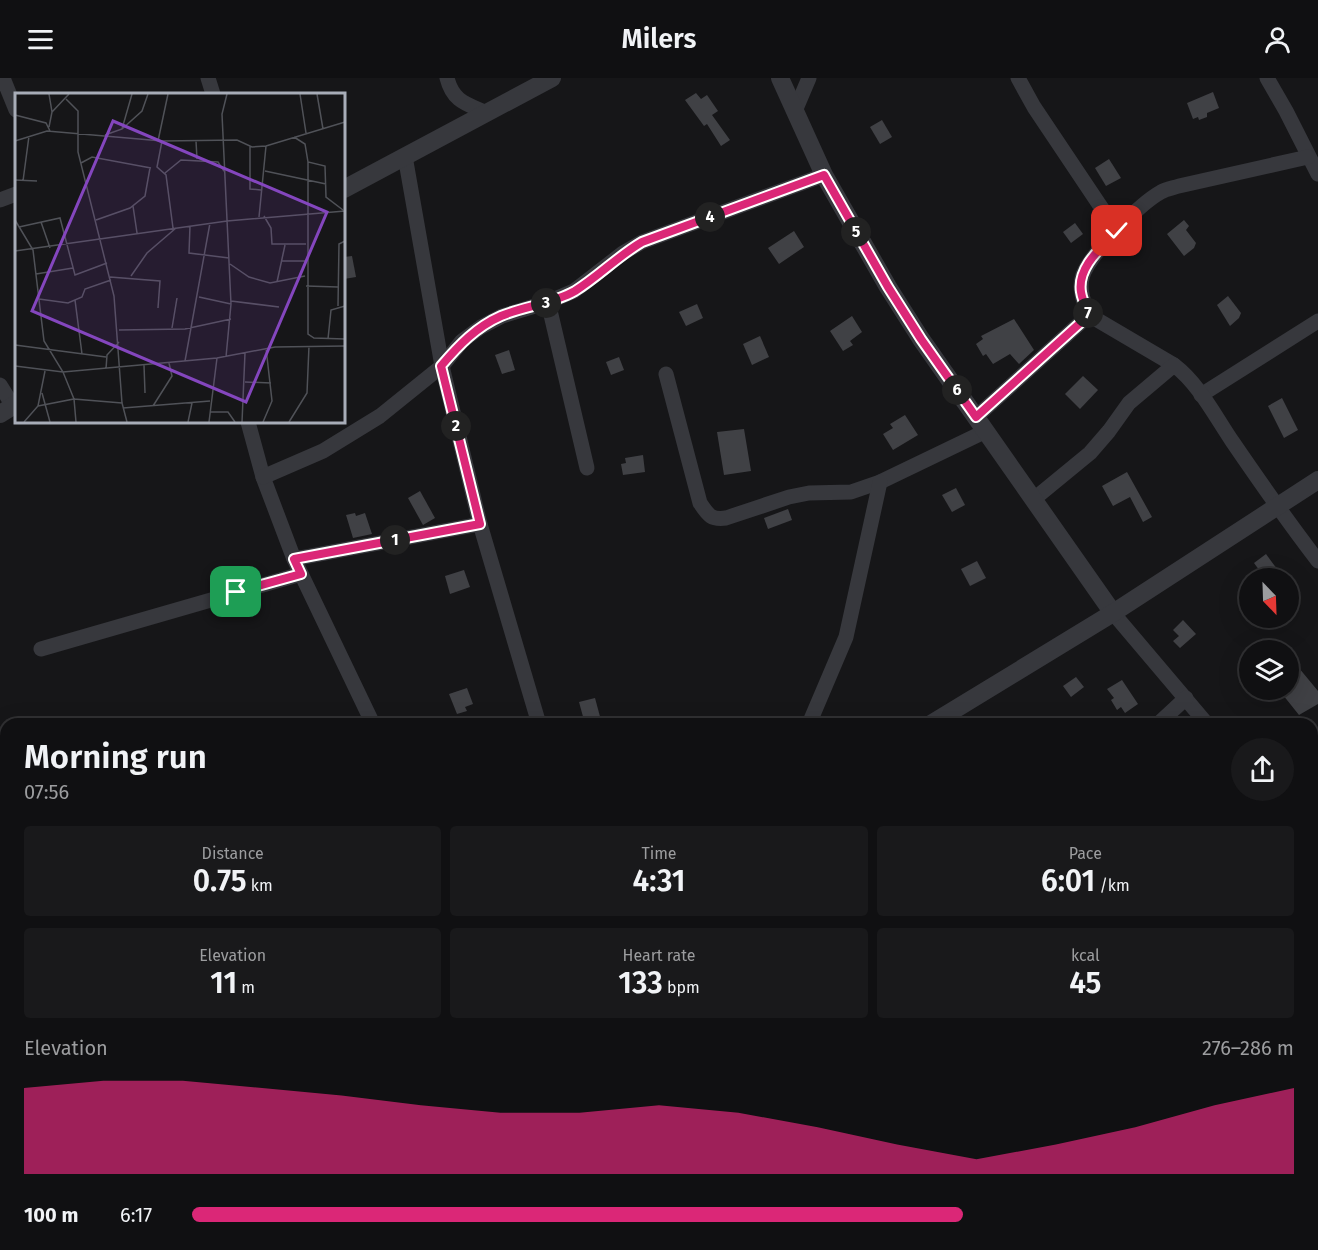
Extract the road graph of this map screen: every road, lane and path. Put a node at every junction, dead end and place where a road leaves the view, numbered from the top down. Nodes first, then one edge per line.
1 (3, 78) edge
2 (208, 78) edge
3 (447, 78) edge
4 (552, 78) edge
5 (780, 78) edge
6 (809, 78) edge
7 (1018, 78) edge
8 (1267, 78) edge
9 (213, 93) edge
10 (15, 108) edge
11 (795, 111) junction
12 (487, 113) junction
13 (405, 156) junction
14 (1308, 156) junction
15 (1318, 174) edge
16 (824, 175) junction
17 (345, 188) edge
18 (15, 194) edge
19 (0, 200) edge
20 (1117, 231) junction
21 (548, 302) junction
22 (1089, 315) junction
23 (1318, 321) edge
24 (1174, 365) junction
25 (441, 366) junction
26 (666, 374) dead end
27 (0, 385) edge
28 (1201, 395) junction
29 (10, 408) edge
30 (248, 423) edge
31 (981, 424) junction
32 (587, 468) dead end
33 (263, 477) junction
34 (1318, 480) edge
35 (880, 482) junction
36 (1034, 499) junction
37 (1277, 508) junction
38 (480, 524) junction
39 (294, 559) junction
40 (1318, 561) edge
41 (301, 574) junction
42 (1113, 613) junction
43 (41, 650) dead end
44 (1186, 698) junction
45 (370, 718) edge
46 (537, 718) edge
47 (812, 718) edge
48 (948, 718) edge
49 (1164, 718) edge
50 (1202, 718) edge

1 - 10 street
2 - 9 street
3 - 12 street
4 - 12 street
5 - 11 street
6 - 11 street
7 - 20 street
8 - 14 street
11 - 16 street
12 - 13 street
13 - 17 street
13 - 25 street
14 - 15 street
14 - 20 street
16 - 21 street
16 - 31 street
18 - 19 street
20 - 22 street
21 - 25 street
21 - 32 street
22 - 24 street
22 - 31 street
23 - 28 street
24 - 28 street
24 - 36 street
25 - 33 street
25 - 38 street
26 - 35 street
27 - 29 street
28 - 37 street
30 - 33 street
31 - 35 street
31 - 36 street
33 - 39 street
34 - 37 street
35 - 47 street
36 - 42 street
37 - 40 street
37 - 42 street
38 - 39 street
38 - 46 street
39 - 41 street
41 - 43 street
41 - 45 street
42 - 44 street
42 - 48 street
44 - 49 street
44 - 50 street

